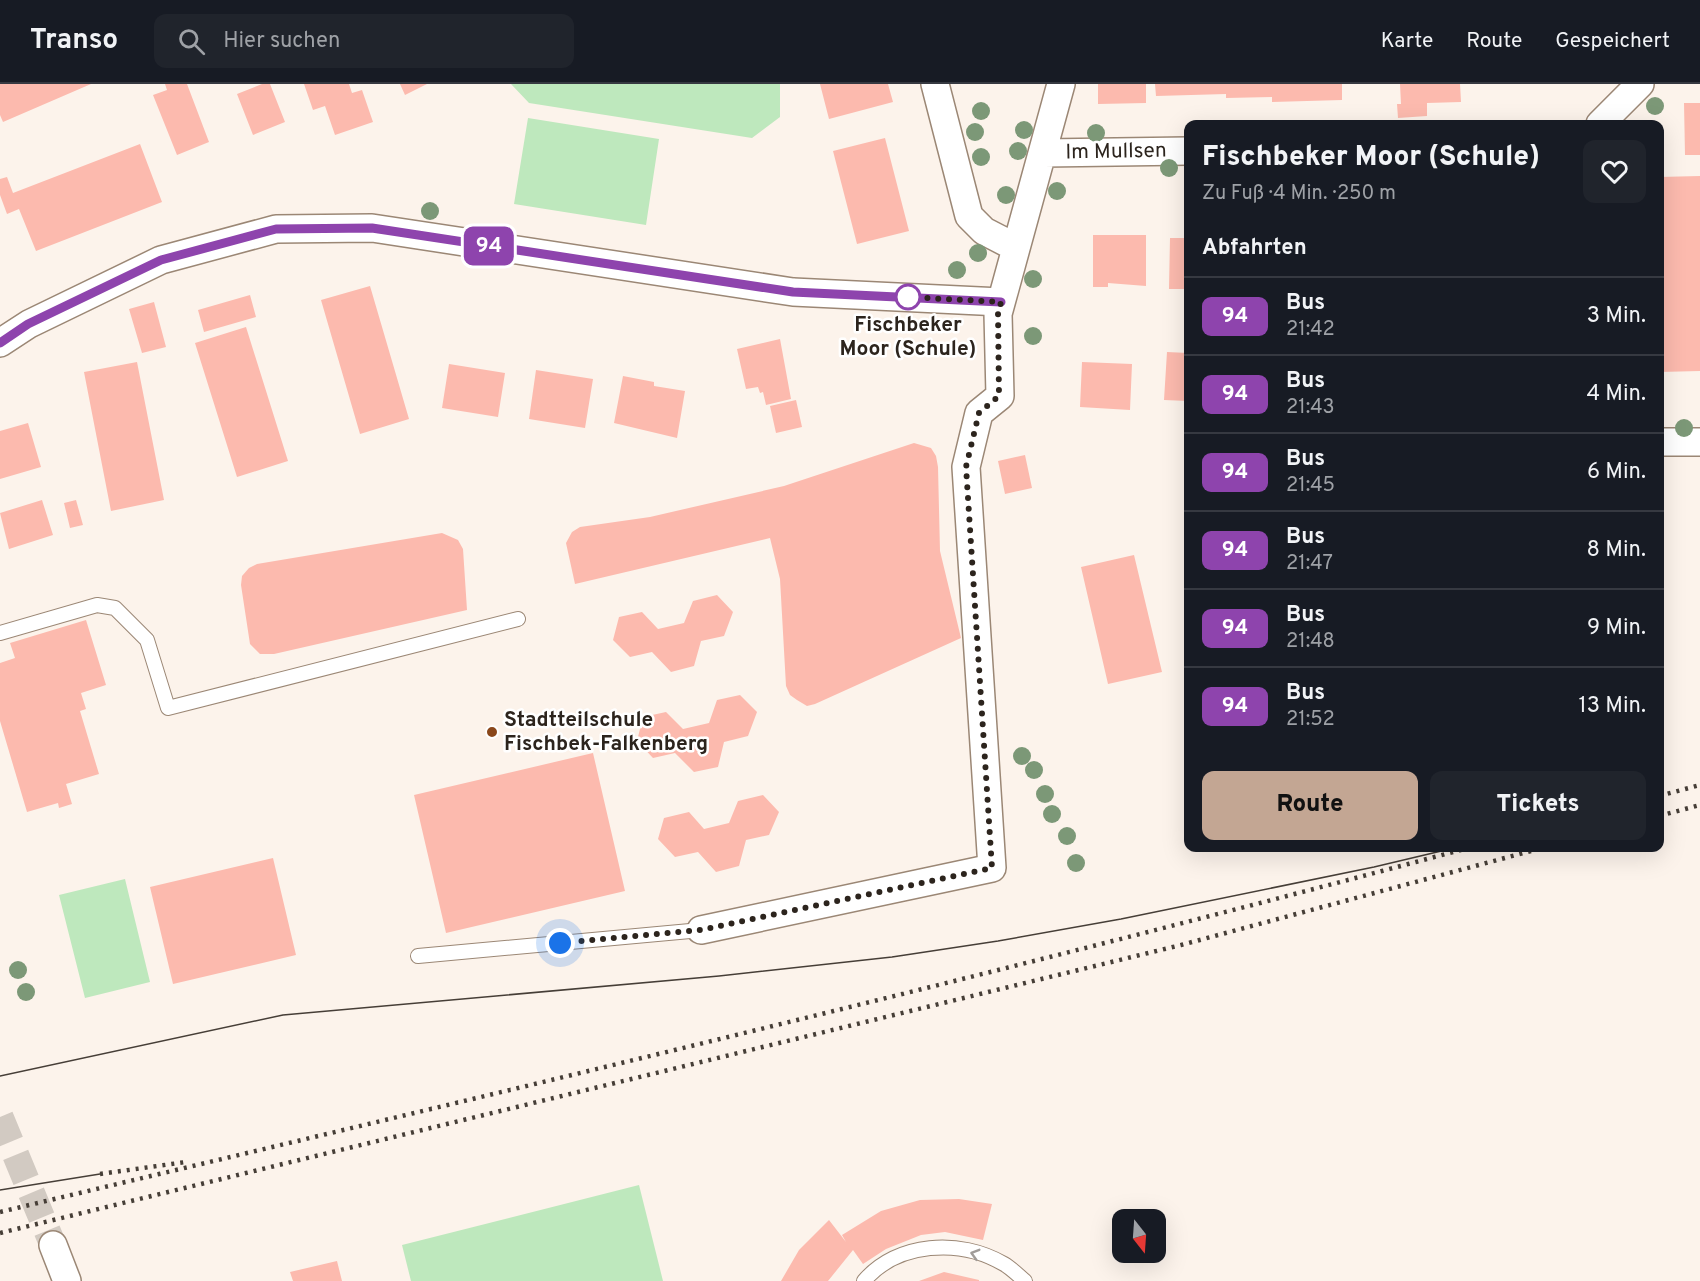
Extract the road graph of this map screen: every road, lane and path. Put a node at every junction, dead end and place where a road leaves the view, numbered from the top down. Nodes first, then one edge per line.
1 (935, 84) edge
2 (1061, 84) edge
3 (1640, 84) edge
4 (1604, 120) edge
5 (1184, 151) edge
6 (1044, 153) junction
7 (1015, 247) junction
8 (1001, 302) junction
9 (0, 343) edge
10 (1664, 442) edge
11 (1700, 442) edge
12 (518, 619) dead end
13 (0, 633) edge
14 (701, 930) joint
15 (418, 957) dead end
16 (53, 1245) tunnel mouth
17 (67, 1281) edge
18 (864, 1281) edge
19 (1026, 1281) edge

1 - 7 street
2 - 6 street
3 - 4 street
5 - 6 street, Im Mullsen
6 - 7 street
7 - 8 street
8 - 9 street
8 - 14 street
10 - 11 street
12 - 13 lane
14 - 15 lane
16 - 17 street
19 -> 18 lane

